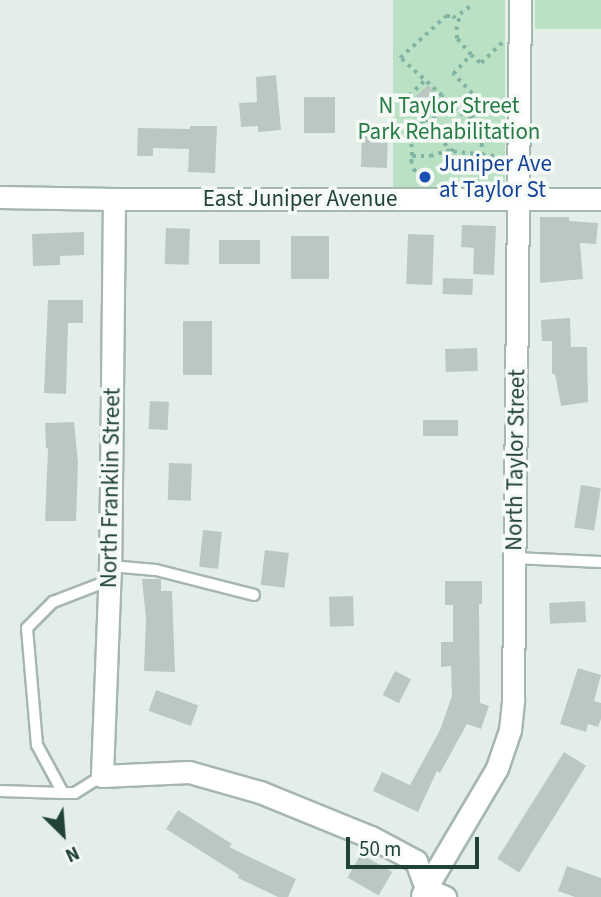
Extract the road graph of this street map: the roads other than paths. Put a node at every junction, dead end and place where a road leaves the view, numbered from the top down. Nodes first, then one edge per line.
1 (520, 0) edge
2 (0, 197) edge
3 (519, 198) junction
4 (601, 199) edge
5 (114, 200) junction
6 (514, 558) junction
7 (601, 562) edge
8 (110, 573) junction
9 (254, 596) dead end
10 (102, 776) junction
11 (0, 791) edge
12 (63, 793) junction
13 (431, 894) edge

1 - 3 street, North Taylor Street
2 - 5 street, East Juniper Avenue
3 - 4 street, East Juniper Avenue
3 - 5 street, East Juniper Avenue
3 - 6 street, North Taylor Street
5 - 8 street, North Franklin Street
6 - 7 lane
6 - 13 street, North Taylor Street
8 - 9 lane
8 - 10 street, North Franklin Street
8 - 12 lane
10 - 12 lane
10 - 13 street
11 - 12 lane

